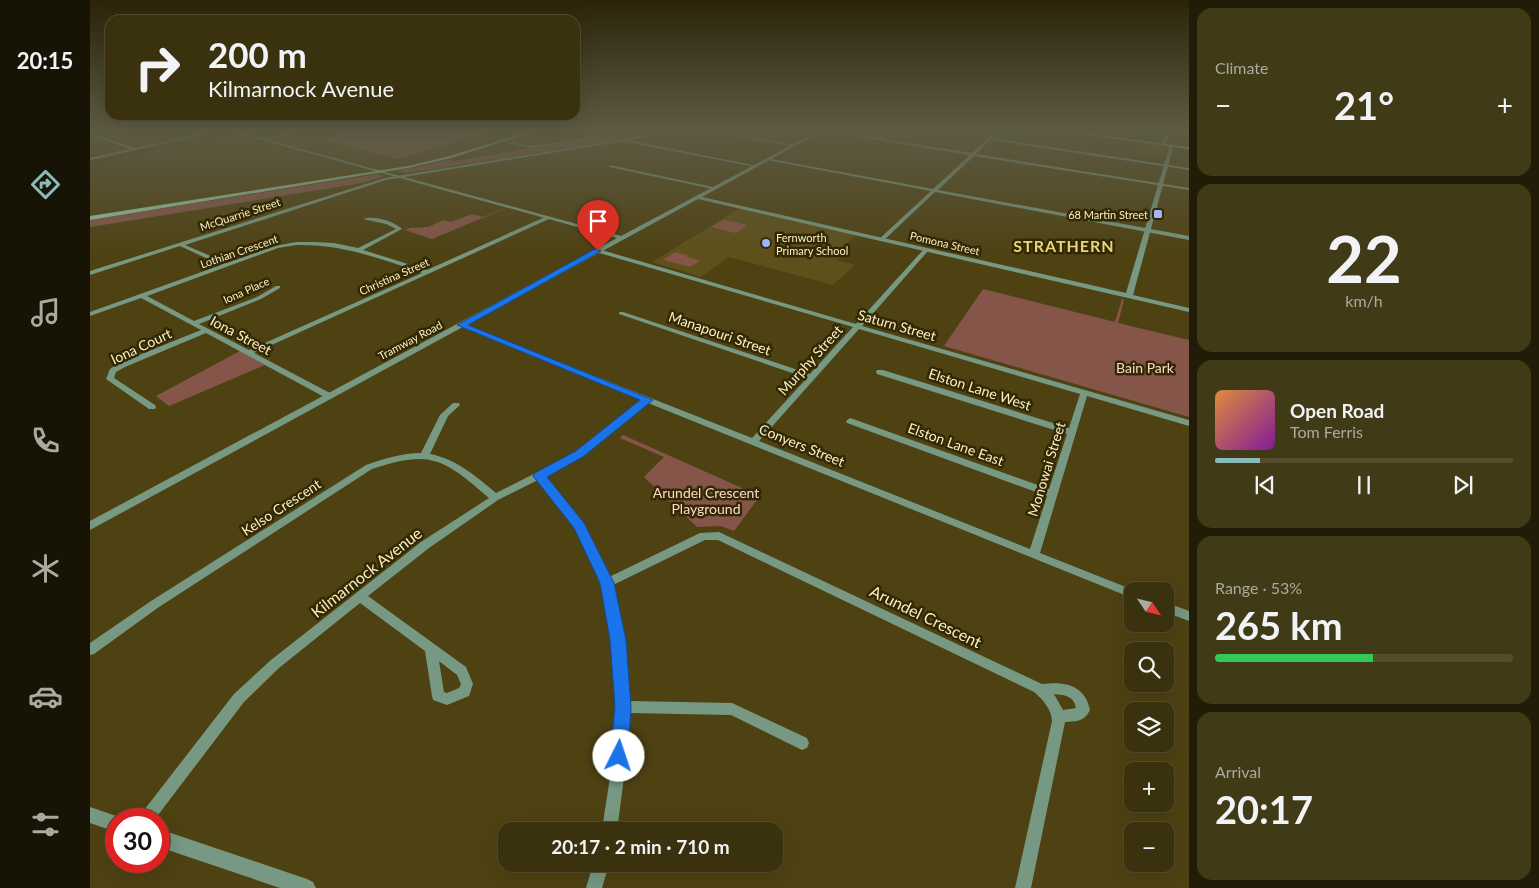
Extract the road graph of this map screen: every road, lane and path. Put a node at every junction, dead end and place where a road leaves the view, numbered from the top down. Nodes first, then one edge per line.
1 (378, 172) edge
2 (383, 172) edge
3 (420, 172) edge
4 (640, 172) edge
5 (742, 172) edge
6 (839, 172) edge
7 (953, 172) edge
8 (1088, 172) edge
9 (1164, 172) edge
10 (398, 176) junction
11 (1161, 184) junction
12 (713, 188) junction
13 (1189, 189) edge
14 (934, 190) junction
15 (696, 198) junction
16 (90, 218) edge
17 (547, 218) junction
18 (366, 219) dead end
19 (1148, 231) junction
20 (622, 238) junction
21 (1189, 238) edge
22 (882, 240) junction
23 (179, 244) junction
24 (360, 250) junction
25 (926, 250) junction
26 (598, 251) junction
27 (226, 265) junction
28 (426, 272) junction
29 (90, 273) edge
30 (278, 287) dead end
31 (142, 296) junction
32 (1129, 296) junction
33 (1189, 310) edge
34 (621, 313) dead end
35 (90, 314) edge
36 (194, 323) junction
37 (461, 325) junction
38 (858, 326) junction
39 (207, 330) junction
40 (249, 353) junction
41 (880, 372) dead end
42 (812, 377) junction
43 (1084, 392) junction
44 (329, 396) junction
45 (648, 400) junction
46 (456, 406) dead end
47 (152, 407) dead end
48 (850, 421) dead end
49 (1189, 423) edge
50 (1071, 432) junction
51 (753, 442) junction
52 (424, 456) junction
53 (539, 476) junction
54 (1052, 494) junction
55 (495, 498) junction
56 (90, 526) edge
57 (1034, 554) junction
58 (607, 583) junction
59 (1124, 591) edge
60 (359, 596) junction
61 (1174, 610) edge
62 (1189, 616) edge
63 (431, 649) dead end
64 (90, 650) edge
65 (1040, 690) junction
66 (623, 707) junction
67 (1059, 716) junction
68 (802, 744) dead end
69 (154, 808) edge
70 (90, 815) edge
71 (105, 820) edge
72 (611, 822) edge
73 (170, 842) edge
74 (599, 872) edge
75 (307, 888) edge
76 (594, 888) edge
77 (1023, 888) edge

1 - 16 main road
2 - 10 street
3 - 10 street
4 - 12 street
5 - 12 street, Tramway Road
6 - 14 street
7 - 14 street
8 - 11 street
9 - 11 street
10 - 17 street
10 - 23 street, McQuarrie Street
11 - 13 street
11 - 19 street
12 - 15 street, Tramway Road
14 - 19 street
14 - 22 street
15 - 20 street, Tramway Road
15 - 22 street, Pomona Street
17 - 20 street
17 - 28 street, Christina Street
18 - 24 street
19 - 21 street
19 - 32 street
20 - 26 street, Tramway Road
22 - 25 street, Pomona Street
23 - 27 street
23 - 29 street, McQuarrie Street
24 - 27 street, Lothian Crescent
24 - 28 street, Lothian Crescent
25 - 32 street, Pomona Street
25 - 38 street, Murphy Street
26 - 37 street, Tramway Road
26 - 38 street, Saturn Street
27 - 31 street, Lothian Crescent
28 - 40 street, Christina Street
30 - 36 street, Iona Place
31 - 35 street, Lothian Crescent
31 - 36 street, Iona Street
32 - 33 street, Pomona Street
34 - 42 street, Manapouri Street
36 - 39 street, Iona Street
37 - 44 street, Tramway Road
37 - 45 street, Conyers Street
38 - 42 street, Murphy Street
38 - 43 street, Saturn Street
39 - 40 street, Iona Street
39 - 47 street, Iona Court
40 - 44 street, Iona Street
41 - 50 street, Elston Lane West
42 - 51 street, Murphy Street
43 - 49 street, Saturn Street
43 - 50 street, Monowai Street
44 - 56 street, Tramway Road
45 - 51 street, Conyers Street
45 - 53 street, Kilmarnock Avenue
46 - 52 street
48 - 54 street, Elston Lane East
50 - 54 street, Monowai Street
51 - 57 street, Conyers Street
52 - 55 street, Kelso Crescent
52 - 64 street, Kelso Crescent
53 - 55 street, Kilmarnock Avenue
53 - 58 street
54 - 57 street, Monowai Street
55 - 60 street, Kilmarnock Avenue
57 - 59 street, Conyers Street
58 - 65 street, Arundel Crescent
58 - 66 street
60 - 63 street
60 - 69 street, Kilmarnock Avenue
61 - 62 street
65 - 67 street, Arundel Crescent
65 - 67 street
66 - 68 street
66 - 72 street
67 - 77 street
70 - 71 street
73 - 75 street
74 - 76 street

